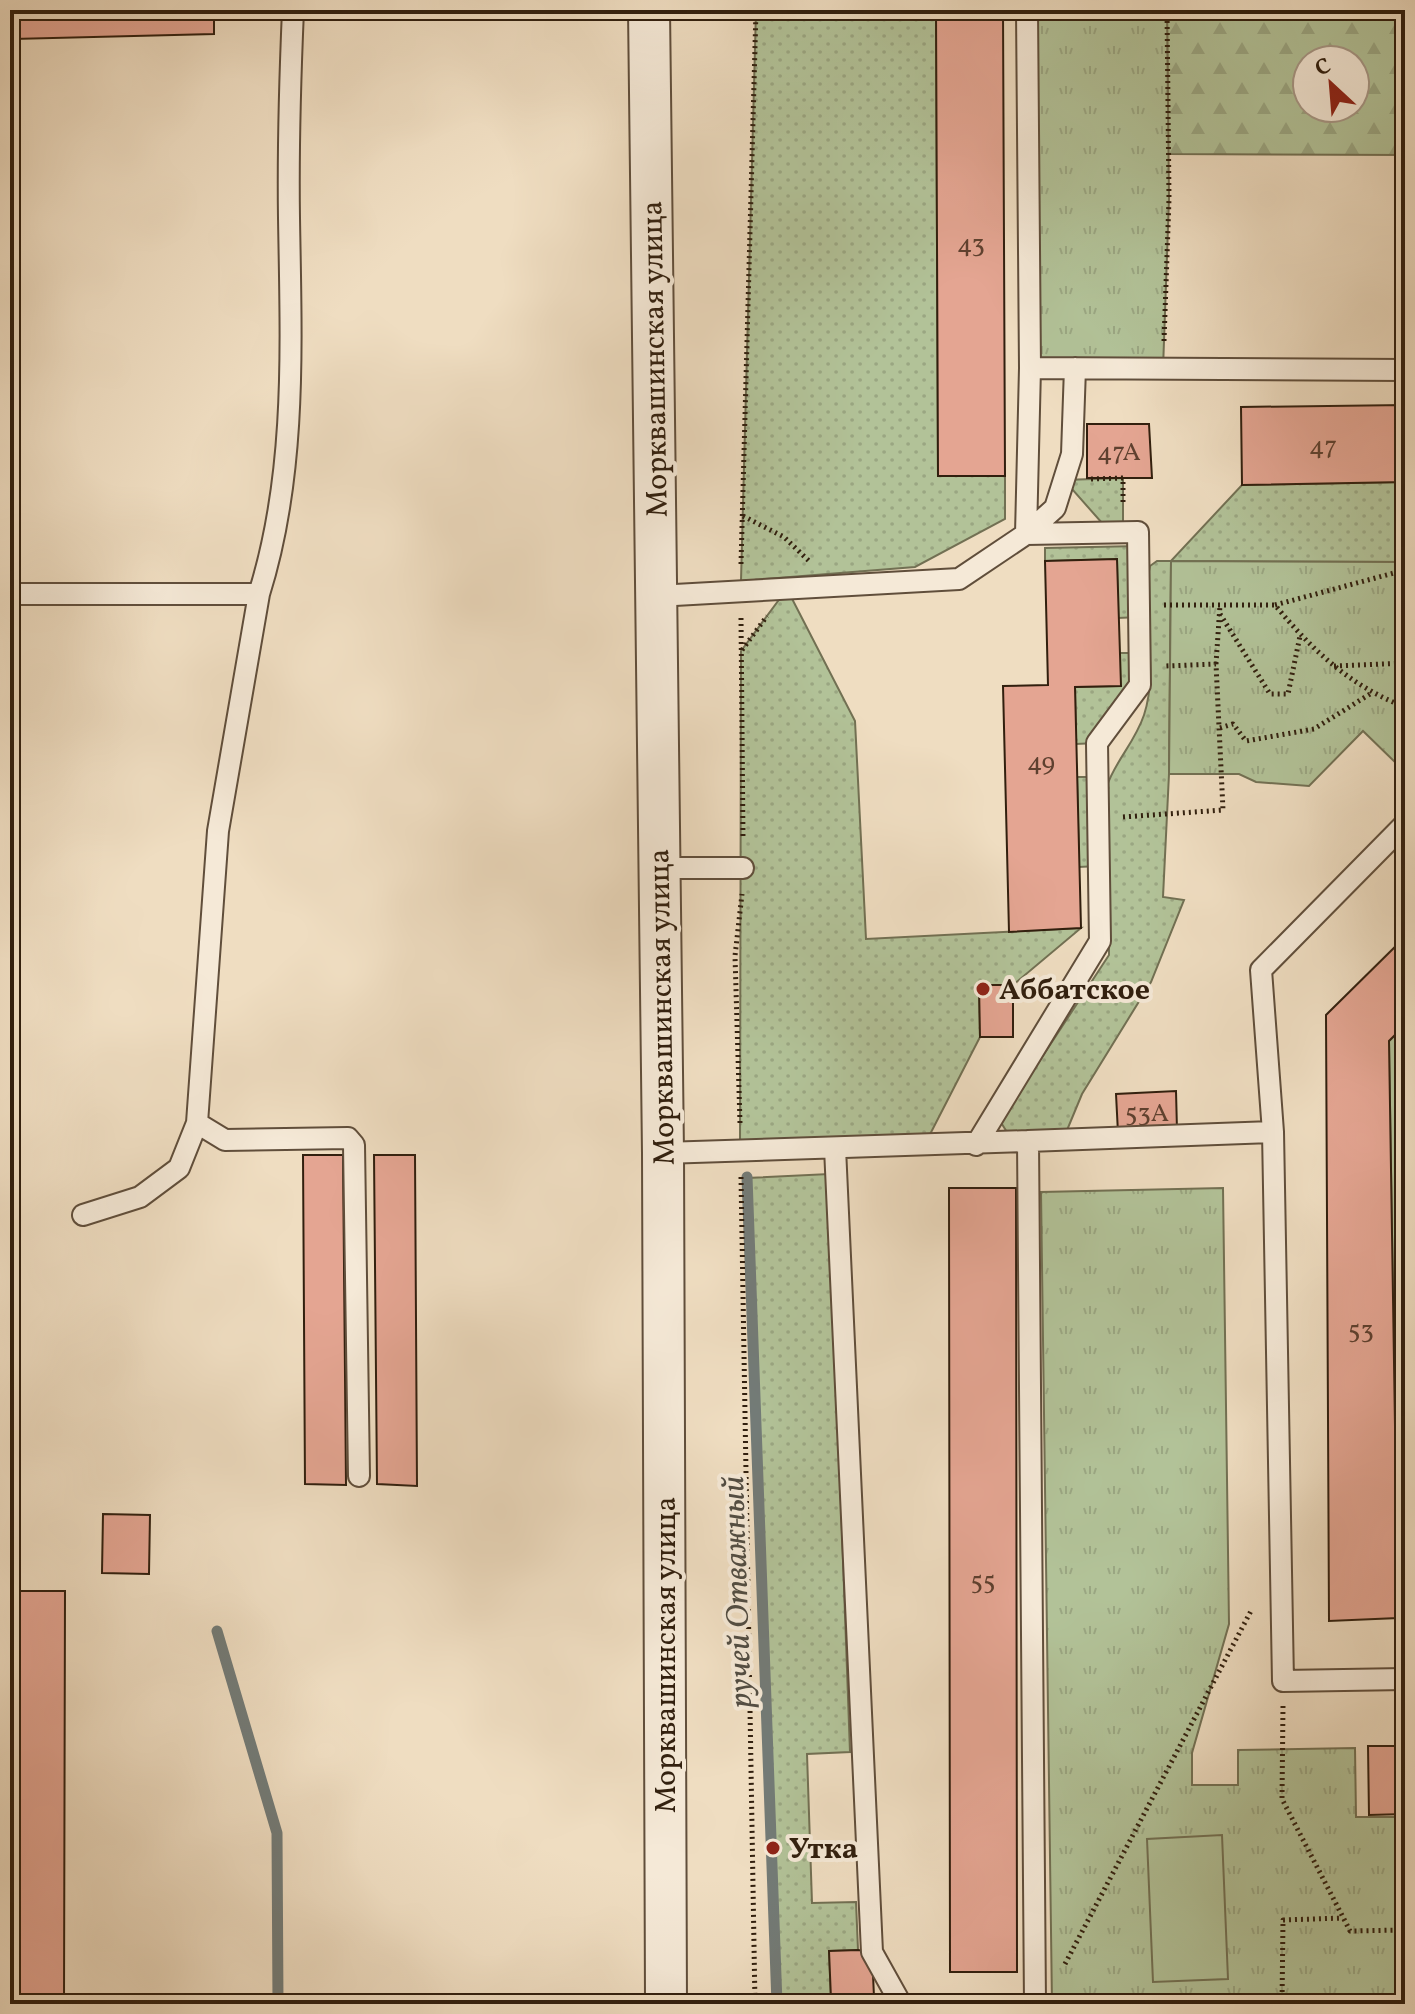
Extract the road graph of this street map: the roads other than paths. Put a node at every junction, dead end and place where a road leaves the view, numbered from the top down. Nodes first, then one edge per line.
1 (293, 10) edge
2 (649, 10) edge
3 (1027, 10) edge
4 (1030, 368) junction
5 (1075, 368) junction
6 (1405, 370) edge
7 (1026, 534) junction
8 (10, 594) edge
9 (259, 594) junction
10 (657, 596) junction
11 (1405, 824) edge
12 (659, 868) junction
13 (743, 868) road end
14 (197, 1123) junction
15 (1273, 1132) junction
16 (1028, 1141) junction
17 (976, 1145) junction
18 (835, 1148) junction
19 (663, 1153) junction
20 (83, 1215) dead end
21 (359, 1476) dead end
22 (1405, 1679) edge
23 (666, 2004) edge
24 (901, 2004) edge
25 (1035, 2004) edge

1 - 9 lane
2 - 10 street, Морквашинская улица
3 - 4 lane
4 - 5 lane
4 - 7 lane
5 - 6 lane
5 - 7 lane
7 - 10 lane
7 - 17 lane
8 - 9 lane
9 - 14 lane
10 - 12 street, Морквашинская улица
11 - 15 lane
12 - 13 lane
12 - 19 street, Морквашинская улица
14 - 20 lane
14 - 21 lane
15 - 16 lane
15 - 22 lane
16 - 17 lane
16 - 25 lane
17 - 18 lane
18 - 19 lane
18 - 24 lane
19 - 23 street, Морквашинская улица

